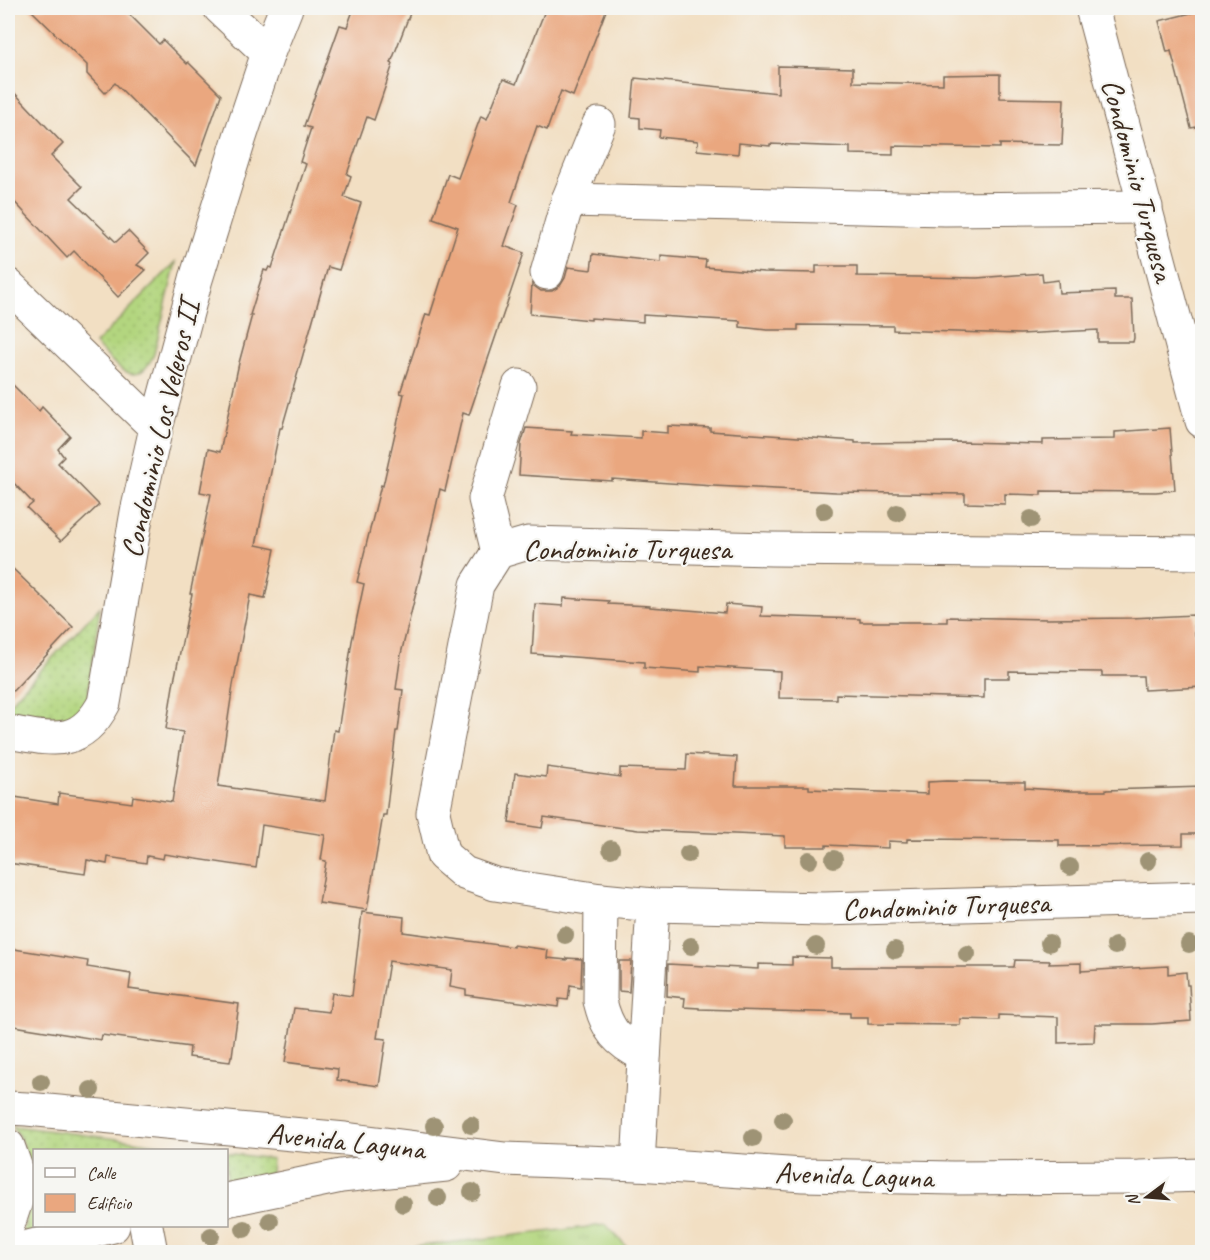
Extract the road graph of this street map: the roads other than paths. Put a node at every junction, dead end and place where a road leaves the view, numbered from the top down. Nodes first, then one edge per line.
1 (220, 8) edge
2 (286, 8) edge
3 (1092, 8) edge
4 (268, 53) junction
5 (599, 124) dead end
6 (568, 200) junction
7 (1146, 207) junction
8 (547, 273) dead end
9 (8, 285) edge
10 (519, 386) dead end
11 (1203, 421) edge
12 (156, 428) junction
13 (498, 552) junction
14 (1203, 554) edge
15 (8, 732) edge
16 (1203, 898) edge
17 (601, 900) junction
18 (653, 905) junction
19 (644, 1055) junction
20 (8, 1108) edge
21 (8, 1146) edge
22 (505, 1159) junction
23 (638, 1164) junction
24 (1203, 1175) edge
25 (228, 1200) edge
26 (8, 1225) edge
27 (109, 1227) edge
28 (146, 1227) edge
29 (8, 1252) edge
30 (151, 1252) edge

1 - 4 street
2 - 4 street, Condominio Los Veleros II
3 - 7 street, Condominio Turquesa
4 - 12 street, Condominio Los Veleros II
5 - 6 street
6 - 7 street
6 - 8 street
7 - 11 street, Condominio Turquesa
9 - 12 street
10 - 13 street
12 - 15 street, Condominio Los Veleros II
13 - 14 street, Condominio Turquesa
13 - 17 street, Condominio Turquesa
16 - 18 street, Condominio Turquesa
17 - 18 street, Condominio Turquesa
17 - 19 street
18 - 19 street
19 - 23 street
20 - 22 street, Avenida Laguna
21 - 26 street
22 - 23 street, Avenida Laguna
22 - 25 street, Avenida Laguna
23 - 24 street, Avenida Laguna
27 - 29 street
28 - 30 street

